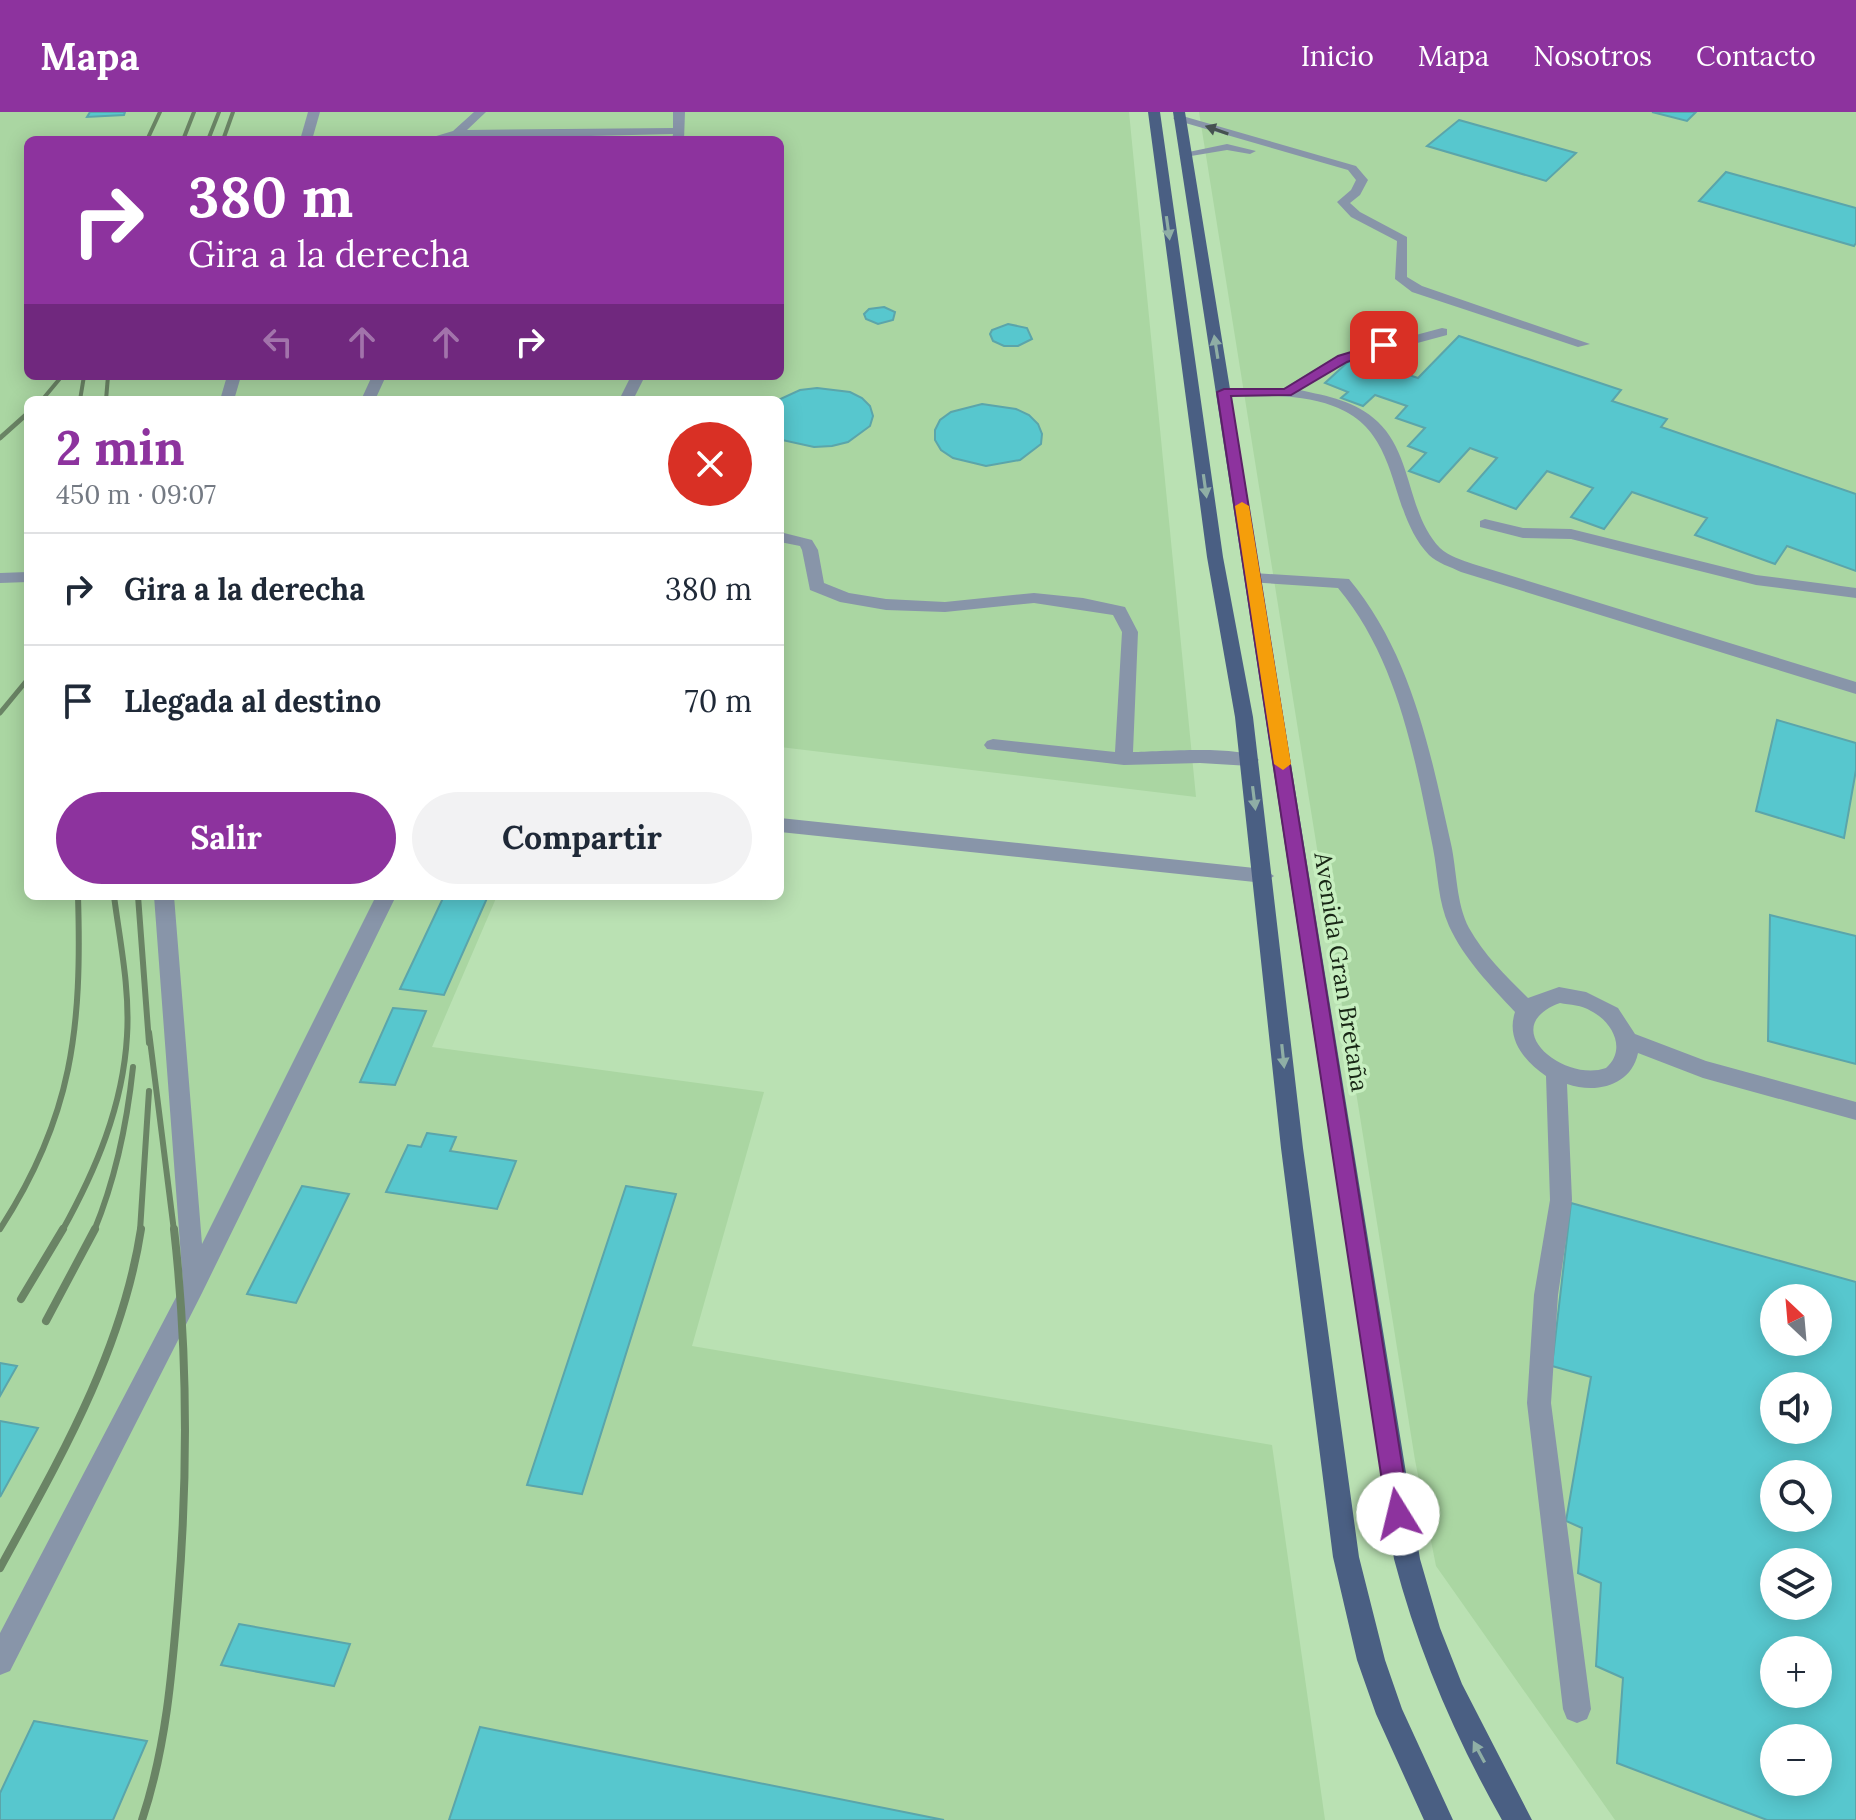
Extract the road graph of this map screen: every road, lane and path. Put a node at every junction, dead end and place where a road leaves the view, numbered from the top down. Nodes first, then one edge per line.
1 (314, 112) edge
2 (480, 112) edge
3 (679, 112) edge
4 (1154, 112) edge
5 (1179, 115) edge
6 (457, 134) junction
7 (307, 136) edge
8 (448, 136) edge
9 (678, 136) edge
10 (1267, 151) junction
11 (1185, 154) junction
12 (1325, 174) dead end
13 (1340, 179) dead end
14 (1362, 180) junction
15 (1442, 332) dead end
16 (1583, 344) dead end
17 (1224, 392) junction
18 (1287, 392) junction
19 (1485, 524) dead end
20 (784, 538) edge
21 (24, 577) edge
22 (0, 578) edge
23 (1254, 578) junction
24 (1856, 593) edge
25 (1856, 688) edge
26 (993, 745) dead end
27 (1124, 759) junction
28 (1250, 760) junction
29 (784, 825) edge
30 (1264, 876) junction
31 (164, 900) edge
32 (384, 900) edge
33 (1526, 1010) junction
34 (1628, 1040) junction
35 (1556, 1073) junction
36 (1856, 1111) edge
37 (194, 1285) junction
38 (0, 1661) edge
39 (1577, 1709) dead end
40 (1439, 1820) edge
41 (1518, 1820) edge

1 - 7 lane
2 - 6 lane
3 - 9 lane
4 -> 28 main road
10 -> 5 lane
5 - 11 main road, Avenida Gran Bretaña
6 - 8 lane
6 - 9 lane
10 - 11 lane
10 - 12 lane
10 - 14 lane
17 -> 11 main road, Avenida Gran Bretaña
13 - 14 lane
14 - 16 lane
15 - 18 lane
17 - 18 lane
17 - 23 main road, Avenida Gran Bretaña
18 - 25 lane
19 - 24 lane
20 - 27 lane
21 - 22 lane
23 - 33 lane
41 -> 23 main road, Avenida Gran Bretaña
26 - 27 lane
27 - 28 lane
28 -> 30 main road
29 - 30 lane
30 -> 40 main road
31 - 37 lane
32 - 37 lane
33 - 34 lane
33 - 35 lane
34 - 35 lane
34 - 36 lane
35 - 39 lane
37 - 38 lane

